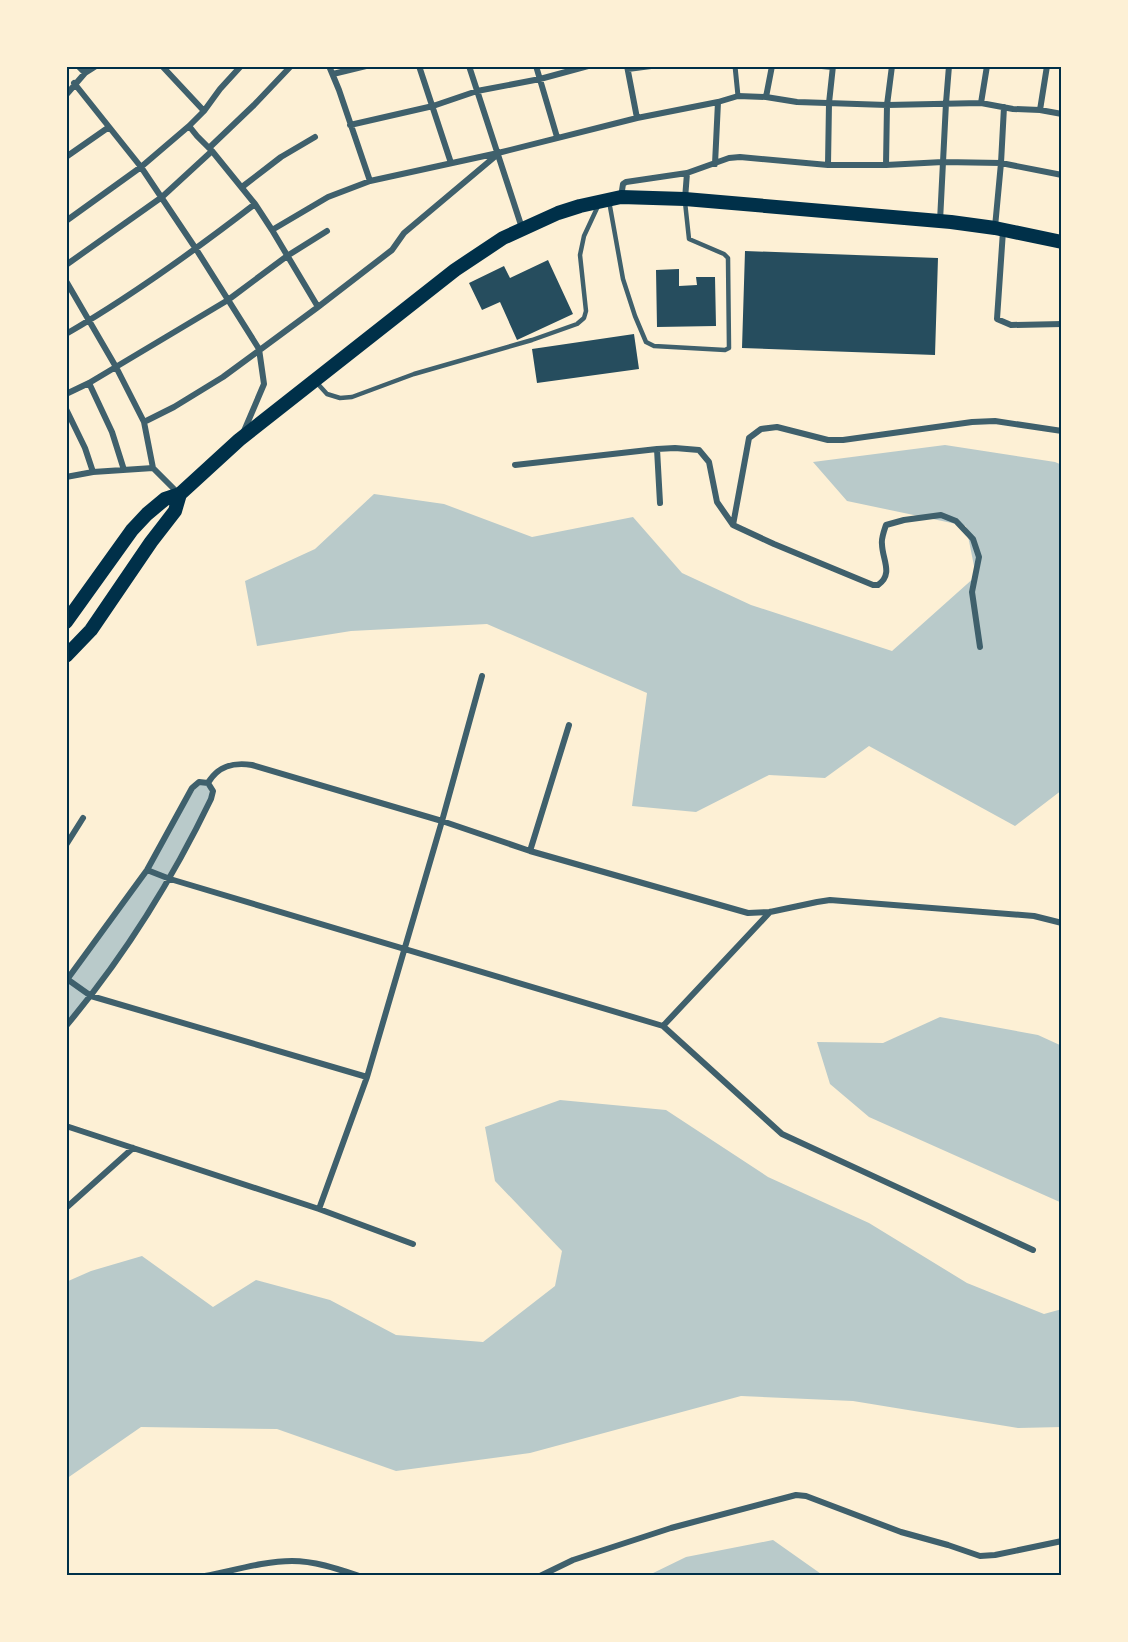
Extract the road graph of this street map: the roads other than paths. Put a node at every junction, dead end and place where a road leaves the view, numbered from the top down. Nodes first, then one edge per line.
1 (78, 66) edge
2 (96, 66) edge
3 (162, 66) edge
4 (241, 66) edge
5 (291, 66) edge
6 (329, 66) edge
7 (366, 66) edge
8 (419, 66) edge
9 (469, 66) edge
10 (536, 66) edge
11 (588, 66) edge
12 (651, 66) edge
13 (735, 66) edge
14 (772, 66) edge
15 (822, 66) edge
16 (892, 66) edge
17 (949, 66) edge
18 (987, 66) edge
19 (1047, 66) edge
20 (627, 67) edge
21 (833, 67) edge
22 (85, 73) junction
23 (333, 74) junction
24 (540, 79) junction
25 (74, 83) junction
26 (477, 91) junction
27 (66, 95) edge
28 (738, 96) junction
29 (766, 97) junction
30 (718, 102) junction
31 (829, 103) junction
32 (946, 103) junction
33 (981, 103) junction
34 (888, 105) junction
35 (433, 106) junction
36 (1004, 107) junction
37 (1040, 110) junction
38 (204, 111) junction
39 (1062, 114) edge
40 (637, 118) junction
41 (350, 125) junction
42 (189, 126) junction
43 (109, 127) junction
44 (315, 137) dead end
45 (557, 137) junction
46 (211, 149) junction
47 (498, 153) junction
48 (66, 157) edge
49 (943, 162) junction
50 (451, 163) junction
51 (1001, 163) junction
52 (715, 164) junction
53 (828, 165) junction
54 (886, 165) junction
55 (141, 167) junction
56 (687, 173) junction
57 (1062, 175) edge
58 (370, 181) junction
59 (242, 187) junction
60 (162, 197) junction
61 (610, 199) junction
62 (685, 199) junction
63 (255, 204) junction
64 (66, 221) edge
65 (940, 221) junction
66 (522, 229) junction
67 (999, 229) junction
68 (273, 230) junction
69 (327, 231) dead end
70 (1062, 242) edge
71 (196, 249) junction
72 (287, 256) junction
73 (66, 265) edge
74 (66, 281) edge
75 (228, 300) junction
76 (318, 307) junction
77 (90, 320) junction
78 (1062, 324) edge
79 (66, 334) edge
80 (259, 349) junction
81 (116, 367) junction
82 (315, 380) junction
83 (88, 383) junction
84 (66, 394) edge
85 (66, 409) edge
86 (144, 422) junction
87 (1062, 431) edge
88 (240, 440) junction
89 (657, 449) junction
90 (515, 465) dead end
91 (153, 468) junction
92 (124, 470) junction
93 (93, 472) junction
94 (66, 477) edge
95 (180, 494) junction
96 (660, 503) dead end
97 (734, 525) junction
98 (66, 622) edge
99 (980, 647) dead end
100 (66, 656) edge
101 (482, 676) dead end
102 (569, 725) dead end
103 (208, 783) junction
104 (83, 818) dead end
105 (442, 820) junction
106 (66, 845) edge
107 (530, 851) junction
108 (147, 870) junction
109 (170, 879) junction
110 (770, 912) junction
111 (1062, 923) edge
112 (405, 948) junction
113 (67, 980) edge
114 (91, 996) junction
115 (66, 1026) edge
116 (663, 1026) junction
117 (367, 1077) junction
118 (66, 1126) edge
119 (133, 1148) junction
120 (66, 1208) edge
121 (319, 1209) junction
122 (413, 1244) dead end
123 (1033, 1250) dead end
124 (1062, 1541) edge
125 (205, 1576) edge
126 (359, 1576) edge
127 (540, 1576) edge

1 - 22 street
2 - 22 street
3 - 38 street
4 - 38 street
5 - 46 street
6 - 23 street
7 - 23 street
8 - 35 street
9 - 26 street
10 - 24 street
11 - 24 street
12 - 20 street
13 - 28 street
14 - 29 street
15 - 21 street
16 - 34 street
17 - 32 street
18 - 33 street
19 - 37 street
20 - 40 street
21 - 31 street
22 - 25 street
23 - 41 street
24 - 26 street
24 - 45 street
25 - 27 street
25 - 43 street
26 - 35 street
26 - 47 street
28 - 29 street
28 - 30 street
29 - 31 street
30 - 40 street
30 - 52 street
31 - 34 street
31 - 53 street
32 - 33 street
32 - 34 street
32 - 49 street
33 - 36 street
34 - 54 street
35 - 41 street
35 - 50 street
36 - 37 street
36 - 51 street
37 - 39 street
38 - 42 street
40 - 45 street
41 - 58 street
42 - 46 street
42 - 55 street
43 - 48 street
43 - 55 street
44 - 59 street
45 - 47 street
46 - 59 street
46 - 60 street
47 - 50 street
47 - 66 street
47 - 76 street
49 - 51 street
49 - 54 street
49 - 65 street
50 - 58 street
51 - 57 street
51 - 67 street
52 - 53 street
52 - 56 street
53 - 54 street
55 - 60 street
55 - 64 street
56 - 61 street
56 - 62 street
58 - 68 street
59 - 63 street
60 - 71 street
60 - 73 street
61 - 62 main road
61 - 62 lane
61 - 66 main road
61 - 82 lane
62 - 65 main road
63 - 68 street
63 - 71 street
65 - 67 main road
66 - 82 main road
67 - 70 main road
67 - 78 street
68 - 72 street
69 - 72 street
71 - 75 street
71 - 77 street
72 - 75 street
72 - 76 street
74 - 77 street
75 - 80 street
75 - 81 street
76 - 80 street
77 - 79 street
77 - 81 street
80 - 86 street
80 - 88 street
81 - 83 street
81 - 86 street
82 - 88 main road
83 - 84 street
83 - 92 street
85 - 93 street
86 - 91 street
87 - 97 street
88 - 95 main road
89 - 90 street
89 - 96 street
89 - 97 street
91 - 92 street
91 - 95 street
92 - 93 street
93 - 94 street
95 - 98 main road
95 - 100 main road
97 - 99 street
101 - 105 street
102 - 107 street
103 - 105 street
103 - 108 street
103 - 109 street
104 - 106 street
105 - 107 street
105 - 112 street
107 - 110 street
108 - 109 street
108 - 113 street
109 - 112 street
109 - 114 street
110 - 111 street
110 - 116 street
112 - 116 street
112 - 117 street
113 - 114 street
114 - 115 street
114 - 117 street
116 - 123 street
117 - 121 street
118 - 119 street
119 - 120 street
119 - 121 street
121 - 122 street
124 - 127 street
125 - 126 street

